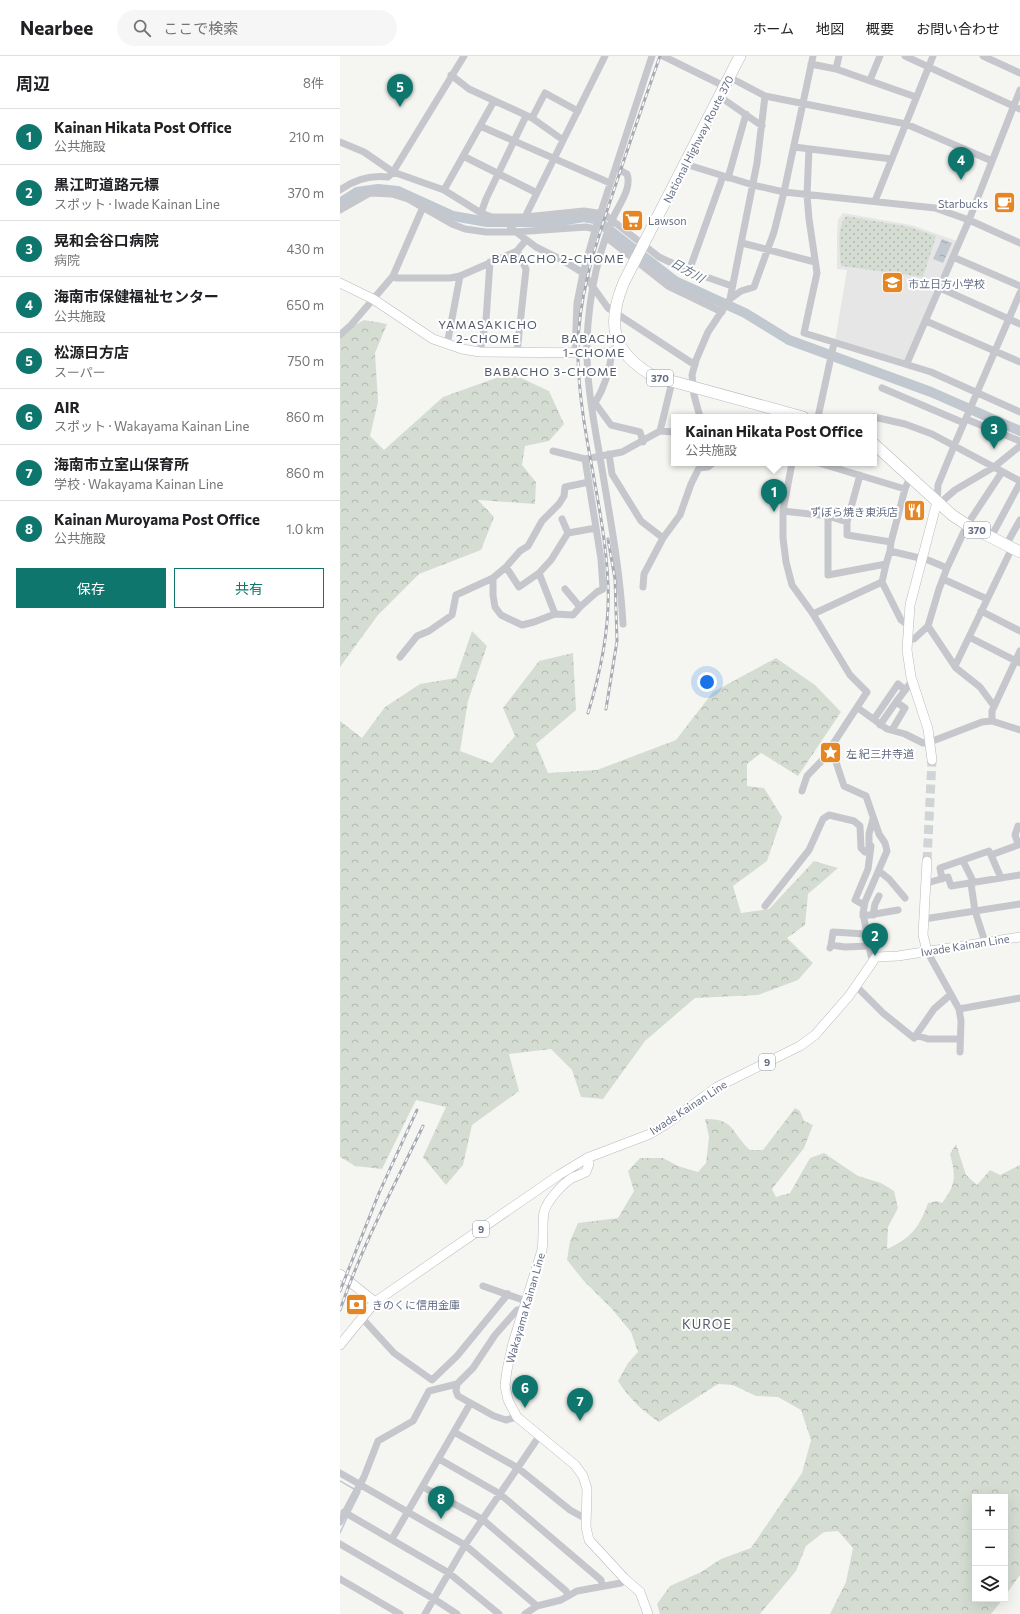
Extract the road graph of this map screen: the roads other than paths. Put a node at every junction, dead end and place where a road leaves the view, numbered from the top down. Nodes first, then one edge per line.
1 (464, 56) edge
2 (605, 56) edge
3 (652, 56) edge
4 (663, 56) edge
5 (740, 56) edge
6 (813, 56) edge
7 (839, 56) edge
8 (880, 56) edge
9 (905, 56) edge
10 (933, 56) edge
11 (983, 56) edge
12 (811, 64) junction
13 (928, 67) junction
14 (836, 69) junction
15 (1020, 73) edge
16 (451, 76) junction
17 (870, 80) junction
18 (724, 86) junction
19 (1020, 90) edge
20 (765, 96) junction
21 (916, 97) junction
22 (494, 101) junction
23 (803, 104) junction
24 (1017, 107) edge
25 (578, 111) junction
26 (746, 114) junction
27 (529, 117) junction
28 (906, 124) junction
29 (480, 126) junction
30 (762, 126) junction
31 (563, 140) junction
32 (514, 141) junction
33 (340, 142) edge
34 (794, 147) junction
35 (809, 149) junction
36 (463, 156) junction
37 (554, 159) junction
38 (892, 159) junction
39 (992, 161) junction
40 (685, 164) junction
41 (616, 168) junction
42 (393, 172) junction
43 (499, 174) junction
44 (725, 177) junction
45 (610, 183) junction
46 (753, 185) junction
47 (340, 190) edge
48 (444, 190) junction
49 (784, 192) junction
50 (537, 193) junction
51 (807, 195) junction
52 (876, 201) junction
53 (423, 207) junction
54 (340, 210) edge
55 (481, 214) junction
56 (600, 215) junction
57 (525, 217) junction
58 (506, 219) junction
59 (969, 220) junction
60 (612, 222) junction
61 (596, 228) junction
62 (514, 231) junction
63 (606, 235) junction
64 (526, 240) junction
65 (742, 243) junction
66 (1020, 243) edge
67 (517, 251) junction
68 (768, 251) junction
69 (639, 253) junction
70 (954, 257) junction
71 (490, 262) junction
72 (815, 262) junction
73 (689, 271) junction
74 (583, 273) junction
75 (393, 276) junction
76 (460, 276) junction
77 (340, 283) edge
78 (732, 286) junction
79 (1020, 286) edge
80 (593, 287) junction
81 (940, 288) junction
82 (1020, 293) edge
83 (373, 299) junction
84 (730, 299) junction
85 (722, 312) junction
86 (614, 313) junction
87 (1009, 319) junction
88 (926, 321) junction
89 (1020, 324) edge
90 (340, 335) edge
91 (447, 345) junction
92 (833, 345) junction
93 (616, 349) junction
94 (995, 351) junction
95 (480, 352) junction
96 (517, 352) junction
97 (575, 353) junction
98 (587, 353) junction
99 (1020, 362) edge
100 (907, 363) junction
101 (695, 365) junction
102 (672, 382) junction
103 (693, 387) junction
104 (882, 388) dead end
105 (977, 394) junction
106 (593, 403) junction
107 (1020, 412) edge
108 (699, 414) edge
109 (792, 414) edge
110 (819, 414) edge
111 (877, 418) edge
112 (966, 419) junction
113 (660, 431) junction
114 (671, 432) edge
115 (1020, 441) edge
116 (643, 442) junction
117 (954, 446) junction
118 (1020, 446) edge
119 (877, 447) edge
120 (553, 451) dead end
121 (609, 454) junction
122 (600, 456) junction
123 (585, 459) junction
124 (709, 466) edge
125 (791, 466) edge
126 (830, 466) edge
127 (994, 467) junction
128 (1002, 472) junction
129 (860, 475) junction
130 (910, 477) junction
131 (589, 482) junction
132 (1020, 482) edge
133 (905, 489) junction
134 (938, 503) junction
135 (783, 511) junction
136 (828, 516) junction
137 (562, 519) dead end
138 (1020, 520) edge
139 (847, 522) junction
140 (967, 525) junction
141 (596, 528) junction
142 (568, 532) junction
143 (991, 537) junction
144 (662, 538) junction
145 (891, 542) junction
146 (1013, 548) edge
147 (890, 551) junction
148 (922, 558) junction
149 (886, 564) junction
150 (506, 567) junction
151 (947, 568) junction
152 (539, 572) junction
153 (493, 578) junction
154 (943, 579) junction
155 (882, 582) junction
156 (643, 587) dead end
157 (565, 589) dead end
158 (987, 599) junction
159 (580, 607) junction
160 (981, 611) junction
161 (555, 614) junction
162 (813, 614) junction
163 (623, 624) dead end
164 (908, 625) junction
165 (928, 626) junction
166 (1020, 630) edge
167 (969, 637) junction
168 (907, 639) junction
169 (1020, 651) edge
170 (400, 657) dead end
171 (1018, 662) edge
172 (955, 666) junction
173 (913, 683) junction
174 (905, 690) junction
175 (896, 702) junction
176 (994, 706) junction
177 (858, 708) junction
178 (874, 719) junction
179 (992, 721) junction
180 (880, 724) junction
181 (892, 730) junction
182 (1020, 730) edge
183 (930, 742) junction
184 (832, 750) junction
185 (932, 760) tunnel mouth
186 (802, 791) dead end
187 (874, 819) junction
188 (1018, 826) dead end
189 (869, 842) junction
190 (1018, 843) edge
191 (991, 855) junction
192 (927, 861) tunnel mouth
193 (963, 861) junction
194 (879, 871) junction
195 (1020, 875) edge
196 (1001, 878) junction
197 (942, 879) junction
198 (927, 883) junction
199 (972, 884) junction
200 (879, 896) dead end
201 (905, 898) dead end
202 (1020, 904) edge
203 (864, 905) junction
204 (765, 906) dead end
205 (898, 910) dead end
206 (975, 911) junction
207 (873, 915) junction
208 (863, 916) junction
209 (924, 919) junction
210 (866, 934) junction
211 (1020, 937) edge
212 (985, 942) junction
213 (869, 946) junction
214 (927, 951) junction
215 (873, 958) junction
216 (856, 986) junction
217 (950, 994) junction
218 (1020, 998) edge
219 (959, 1009) junction
220 (916, 1035) junction
221 (960, 1039) junction
222 (960, 1052) dead end
223 (587, 1158) junction
224 (340, 1274) edge
225 (483, 1286) dead end
226 (508, 1294) junction
227 (375, 1302) junction
228 (525, 1305) junction
229 (362, 1318) junction
230 (340, 1345) edge
231 (457, 1384) junction
232 (470, 1404) junction
233 (518, 1417) junction
234 (454, 1432) junction
235 (540, 1435) junction
236 (439, 1459) junction
237 (518, 1468) junction
238 (340, 1473) edge
239 (360, 1484) junction
240 (423, 1487) junction
241 (500, 1494) junction
242 (344, 1512) junction
243 (408, 1512) junction
244 (586, 1519) junction
245 (482, 1520) junction
246 (340, 1522) edge
247 (392, 1540) junction
248 (340, 1544) edge
249 (465, 1545) junction
250 (449, 1572) junction
251 (340, 1579) edge
252 (625, 1579) junction
253 (602, 1586) junction
254 (568, 1596) junction
255 (434, 1598) junction
256 (538, 1606) junction
257 (400, 1614) edge
258 (425, 1614) edge
259 (457, 1614) edge
260 (499, 1614) edge
261 (525, 1614) edge
262 (648, 1614) edge

1 - 16 street
2 - 25 street
3 - 41 street
4 - 18 street
5 - 18 highway, National Highway Route 370 / 370
6 - 12 street
7 - 14 street
8 - 17 street
9 - 13 street
10 - 13 street
11 - 15 street
12 - 14 street
12 - 23 street
13 - 21 street
13 - 24 street
14 - 17 street
16 - 22 street
16 - 42 street
17 - 21 street
18 - 20 street
18 - 26 street
18 - 40 highway, National Highway Route 370 / 370
19 - 24 street
20 - 23 street
20 - 30 street
21 - 28 street
22 - 27 street
22 - 29 street
23 - 28 street
23 - 34 street
24 - 39 street
25 - 27 street
25 - 31 street
26 - 30 street
26 - 44 street
27 - 31 street
27 - 32 street
28 - 38 street
28 - 39 street
29 - 32 street
29 - 36 street
30 - 46 street
31 - 37 street
32 - 37 street
32 - 43 street
33 - 42 street
34 - 35 street
34 - 49 street
35 - 38 street
35 - 51 street
36 - 43 street
36 - 48 street
37 - 45 street
37 - 50 street
38 - 52 street
39 - 59 street
40 - 44 street
40 - 69 highway, National Highway Route 370 / 370
41 - 45 street
41 - 60 street
42 - 47 street
42 - 48 street
43 - 50 street
43 - 55 street
44 - 46 street
44 - 73 street
45 - 56 street
46 - 49 street
46 - 65 street
48 - 55 street
49 - 51 street
49 - 68 street
50 - 57 street
51 - 52 street
51 - 72 street
52 - 59 street
53 - 54 street
53 - 62 street
53 - 75 street
55 - 58 street
56 - 57 street
56 - 60 street
56 - 61 street
57 - 58 street
58 - 62 street
59 - 66 street
59 - 70 street
60 - 63 street
60 - 69 street
61 - 62 street
61 - 74 street
62 - 64 street
63 - 69 street
63 - 80 street
64 - 67 street
64 - 74 street
65 - 68 street
65 - 78 street
67 - 71 street
67 - 96 street
68 - 72 street
68 - 84 street
69 - 73 street
69 - 85 street
69 - 86 highway, National Highway Route 370 / 370
70 - 79 street
70 - 81 street
71 - 76 street
71 - 95 street
72 - 92 street
73 - 78 street
74 - 80 street
74 - 97 street
75 - 76 street
75 - 83 street
76 - 91 street
77 - 83 main road
78 - 84 street
80 - 86 street
80 - 98 street
81 - 87 street
81 - 88 street
82 - 87 street
83 - 90 street
83 - 91 main road
84 - 85 street
85 - 101 street
86 - 93 highway, National Highway Route 370 / 370
86 - 101 street
87 - 89 street
87 - 94 street
88 - 94 street
88 - 100 street
91 - 95 main road
92 - 100 street
92 - 110 street
93 - 98 main road
93 - 102 highway, National Highway Route 370 / 370
93 - 106 street
94 - 99 street
94 - 105 street
95 - 96 main road
96 - 97 main road
97 - 98 main road
98 - 106 street
100 - 105 street
101 - 103 street
102 - 103 highway, National Highway Route 370 / 370
102 - 113 street
103 - 108 street
103 - 109 highway, National Highway Route 370 / 370
104 - 112 street
105 - 107 street
105 - 112 street
106 - 116 street
106 - 122 street
111 - 117 street
112 - 115 street
112 - 117 street
113 - 114 street
113 - 116 street
116 - 121 street
117 - 127 street
117 - 134 street
118 - 127 street
119 - 130 highway, 370
120 - 123 street
121 - 122 street
121 - 144 street
122 - 123 street
122 - 163 street
123 - 131 street
124 - 144 street
125 - 135 street
126 - 129 street
127 - 128 street
127 - 134 street
128 - 132 street
128 - 140 street
129 - 133 street
129 - 139 street
130 - 133 street
130 - 134 highway, 370
131 - 141 street
131 - 150 street
132 - 143 street
133 - 145 street
134 - 140 highway, 370
134 - 148 main road
135 - 136 street
135 - 162 street
136 - 139 street
136 - 149 street
137 - 142 street
138 - 146 street
139 - 145 street
140 - 143 highway, 370
140 - 151 street
141 - 142 street
141 - 159 street
142 - 152 street
143 - 146 highway, 370
144 - 156 street
145 - 147 street
146 - 158 street
147 - 148 street
147 - 149 street
148 - 151 street
148 - 164 main road
149 - 155 street
150 - 152 street
150 - 153 street
151 - 154 street
152 - 161 street
153 - 161 street
153 - 170 street
154 - 158 street
154 - 165 street
155 - 162 street
155 - 164 street
157 - 159 street
158 - 160 street
159 - 161 street
160 - 166 street
160 - 167 street
162 - 177 street
164 - 168 main road
165 - 168 street
165 - 172 street
167 - 171 street
167 - 172 street
168 - 173 main road
169 - 171 street
171 - 176 street
172 - 176 street
173 - 174 street
173 - 183 main road
174 - 175 street
174 - 178 street
175 - 180 street
175 - 181 street
176 - 179 street
177 - 178 street
177 - 184 street
178 - 180 street
179 - 182 street
179 - 183 street
180 - 181 street
181 - 183 street
183 - 185 main road
184 - 186 street
184 - 187 street
187 - 189 street
187 - 194 street
188 - 190 street
189 - 203 street
189 - 204 street
190 - 191 street
191 - 193 street
191 - 196 street
192 - 198 main road
193 - 197 street
193 - 199 street
194 - 201 street
194 - 203 street
195 - 196 street
196 - 199 street
197 - 198 street
197 - 199 street
198 - 209 main road
199 - 206 street
200 - 207 street
202 - 206 street
203 - 208 street
205 - 207 street
206 - 209 street
206 - 212 street
207 - 208 street
208 - 210 street
209 - 214 main road
210 - 213 street
210 - 213 street
211 - 212 main road, Iwade Kainan Line
212 - 214 main road, Iwade Kainan Line
213 - 215 street
214 - 215 main road, Iwade Kainan Line
214 - 217 street
215 - 216 main road, Iwade Kainan Line / 9
216 - 220 street
216 - 223 main road, Iwade Kainan Line / 9
217 - 219 street
217 - 220 street
218 - 219 street
219 - 221 street
220 - 221 street
221 - 222 street
223 - 227 main road, Iwade Kainan Line / 9
223 - 228 main road, Wakayama Kainan Line
224 - 227 main road
225 - 226 street
226 - 228 street
226 - 229 street
227 - 229 main road, Iwade Kainan Line
228 - 231 street
228 - 233 main road, Wakayama Kainan Line
229 - 230 main road, Iwade Kainan Line
231 - 232 street
231 - 239 street
232 - 233 street
232 - 234 street
233 - 235 main road, Wakayama Kainan Line
234 - 236 street
234 - 237 street
235 - 237 street
235 - 244 main road, Wakayama Kainan Line
236 - 240 street
236 - 241 street
237 - 241 street
237 - 244 street
238 - 239 street
239 - 242 street
239 - 243 street
240 - 243 street
240 - 245 street
241 - 245 street
241 - 253 street
242 - 246 street
242 - 247 street
243 - 247 street
243 - 249 street
244 - 252 main road, Wakayama Kainan Line
245 - 249 street
245 - 254 street
247 - 250 street
248 - 255 street
249 - 250 street
249 - 256 street
250 - 255 street
250 - 260 street
251 - 257 street
252 - 253 street
252 - 262 main road, Wakayama Kainan Line
253 - 254 street
254 - 256 street
255 - 258 street
255 - 259 street
256 - 261 street

